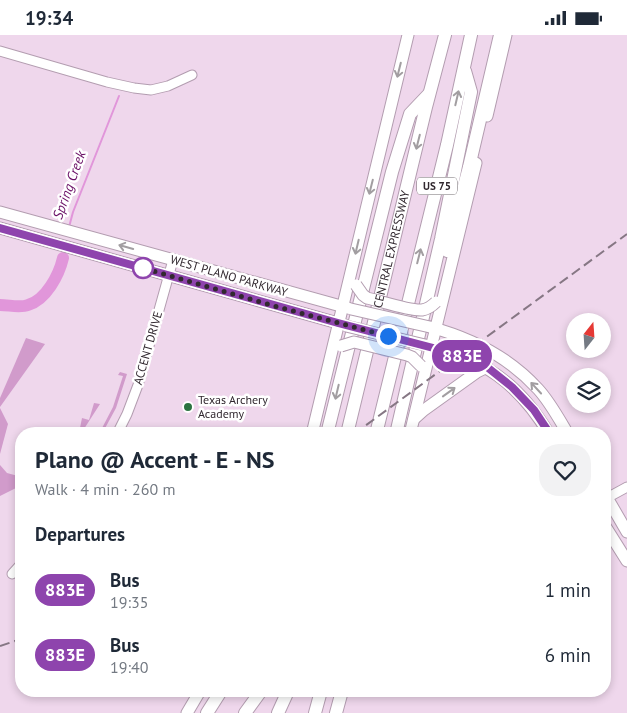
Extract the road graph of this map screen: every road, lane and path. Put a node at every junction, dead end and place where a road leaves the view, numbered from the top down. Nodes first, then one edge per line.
1 (408, 35) edge
2 (445, 35) edge
3 (471, 35) edge
4 (500, 35) edge
5 (506, 35) edge
6 (0, 51) edge
7 (464, 68) junction
8 (192, 75) dead end
9 (429, 95) junction
10 (0, 212) edge
11 (29, 220) junction
12 (0, 228) edge
13 (26, 235) junction
14 (173, 260) junction
15 (436, 263) junction
16 (352, 269) junction
17 (169, 275) junction
18 (446, 289) junction
19 (346, 308) junction
20 (342, 325) junction
21 (433, 328) junction
22 (428, 346) junction
23 (328, 364) junction
24 (487, 367) junction
25 (423, 370) junction
26 (554, 410) junction
27 (414, 419) junction
28 (543, 423) junction
29 (120, 427) edge
30 (314, 427) edge
31 (328, 427) edge
32 (349, 427) edge
33 (378, 427) edge
34 (398, 427) edge
35 (412, 427) edge
36 (546, 427) edge
37 (564, 427) edge
38 (627, 487) edge
39 (611, 495) edge
40 (611, 505) edge
41 (627, 532) edge
42 (611, 536) edge
43 (627, 561) edge
44 (15, 571) edge
45 (12, 574) dead end
46 (196, 697) edge
47 (217, 697) edge
48 (257, 697) edge
49 (260, 697) edge
50 (285, 697) edge
51 (319, 697) edge
52 (341, 697) edge
53 (209, 709) edge
54 (187, 713) edge
55 (245, 713) edge
56 (254, 713) edge
57 (278, 713) edge
58 (315, 713) edge
59 (336, 713) edge

1 -> 16 main road
2 - 9 highway, CENTRAL EXPRESSWAY / US 75
3 - 7 highway, US 75
4 - 15 highway
5 - 18 main road
6 - 8 street
7 - 15 highway
33 -> 7 highway, US 75
9 -> 31 highway
9 -> 32 highway, CENTRAL EXPRESSWAY / US 75
10 - 11 main road, WEST PLANO PARKWAY
11 - 13 main road
14 -> 11 main road, WEST PLANO PARKWAY
12 - 13 main road, WEST PLANO PARKWAY
13 - 17 main road, WEST PLANO PARKWAY
14 - 17 street, ACCENT DRIVE
14 - 19 main road, WEST PLANO PARKWAY
15 - 34 highway
16 - 18 main road, bridge
16 - 19 main road
17 - 20 main road, WEST PLANO PARKWAY
17 - 29 street, ACCENT DRIVE
18 - 21 main road
19 - 20 main road
19 - 21 main road, WEST PLANO PARKWAY, bridge
20 - 22 main road, WEST PLANO PARKWAY, bridge
20 - 23 main road
21 - 22 main road
26 -> 21 main road, WEST PLANO PARKWAY
22 - 24 main road, WEST PLANO PARKWAY
22 - 25 main road
23 - 25 main road, bridge
23 - 30 main road
27 -> 24 main road
24 - 28 main road, WEST PLANO PARKWAY
25 - 27 main road
26 - 28 main road
26 - 37 main road, WEST PLANO PARKWAY
27 - 35 main road
28 - 36 main road, WEST PLANO PARKWAY
38 - 39 street
40 - 41 main road
42 - 43 main road
44 - 45 street
46 - 54 main road
47 - 53 highway
48 - 55 highway
49 - 56 highway
50 - 57 highway
51 - 58 highway
52 - 59 highway

